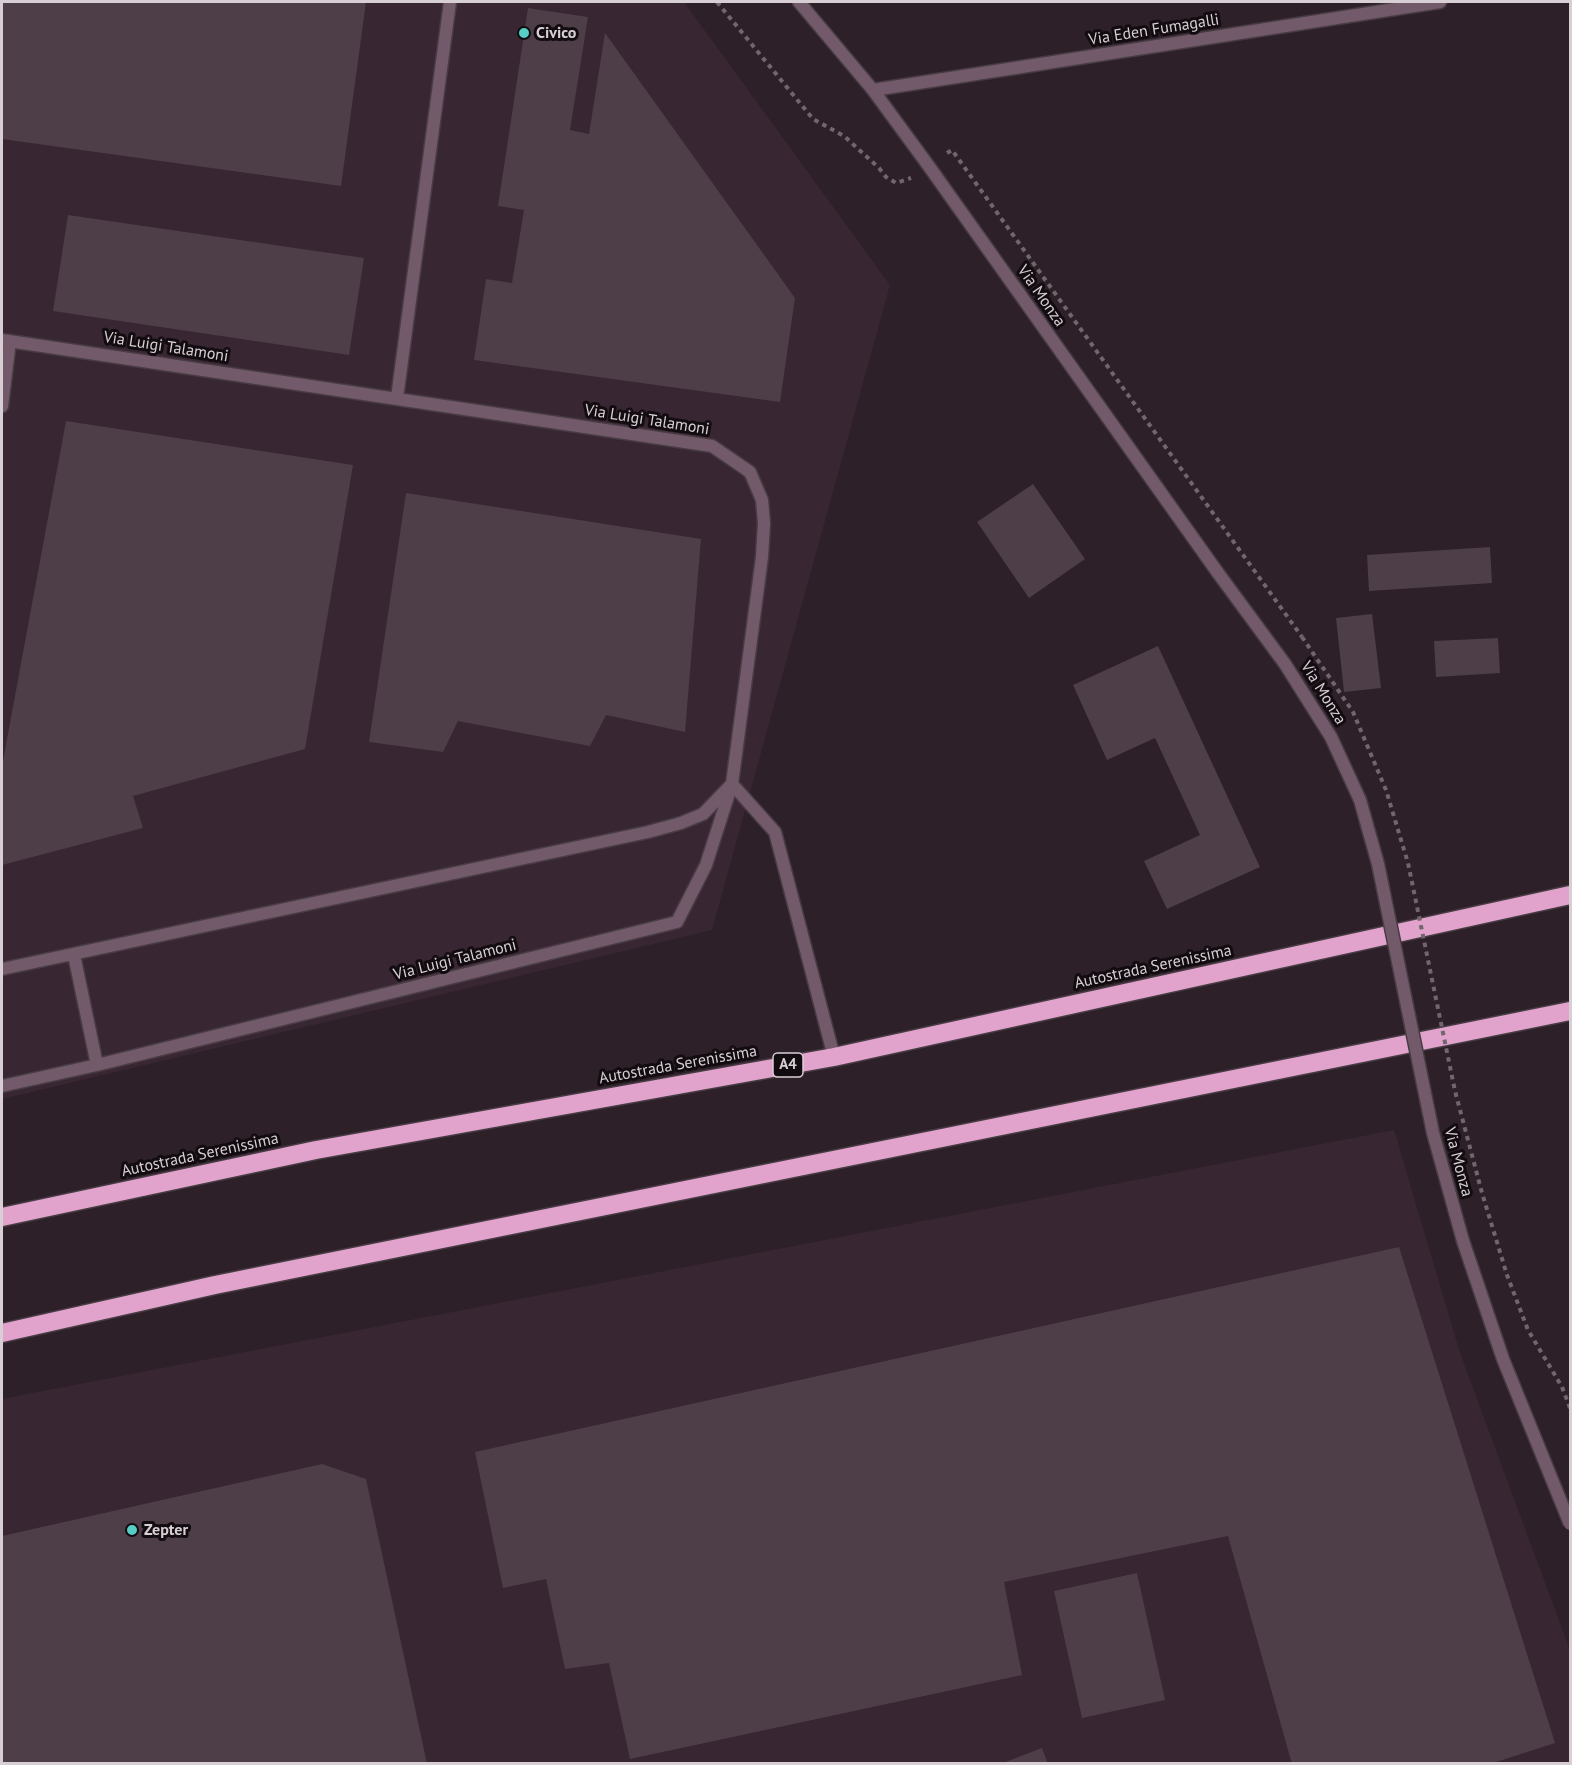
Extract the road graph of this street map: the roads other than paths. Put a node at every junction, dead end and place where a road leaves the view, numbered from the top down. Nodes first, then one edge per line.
1 (450, 2) edge
2 (799, 2) edge
3 (1440, 2) edge
4 (873, 90) junction
5 (6, 340) edge
6 (397, 399) junction
7 (2, 406) edge
8 (732, 784) junction
9 (1570, 895) edge
10 (74, 955) junction
11 (2, 969) edge
12 (1570, 1011) edge
13 (834, 1057) junction
14 (97, 1065) junction
15 (2, 1086) edge
16 (2, 1217) edge
17 (2, 1333) edge
18 (1570, 1524) edge

1 - 6 street
2 - 4 street, Via Monza
3 - 4 street, Via Eden Fumagalli
4 - 18 street, Via Monza, bridge
5 - 6 street, Via Luigi Talamoni
5 - 7 street
6 - 8 street, Via Luigi Talamoni
8 - 10 street
8 - 13 street
8 - 14 street, Via Luigi Talamoni
9 - 13 highway, Autostrada Serenissima / A4
10 - 11 street
10 - 14 street
12 - 17 highway
13 - 16 highway, Autostrada Serenissima / A4
14 - 15 street, Via Luigi Talamoni

